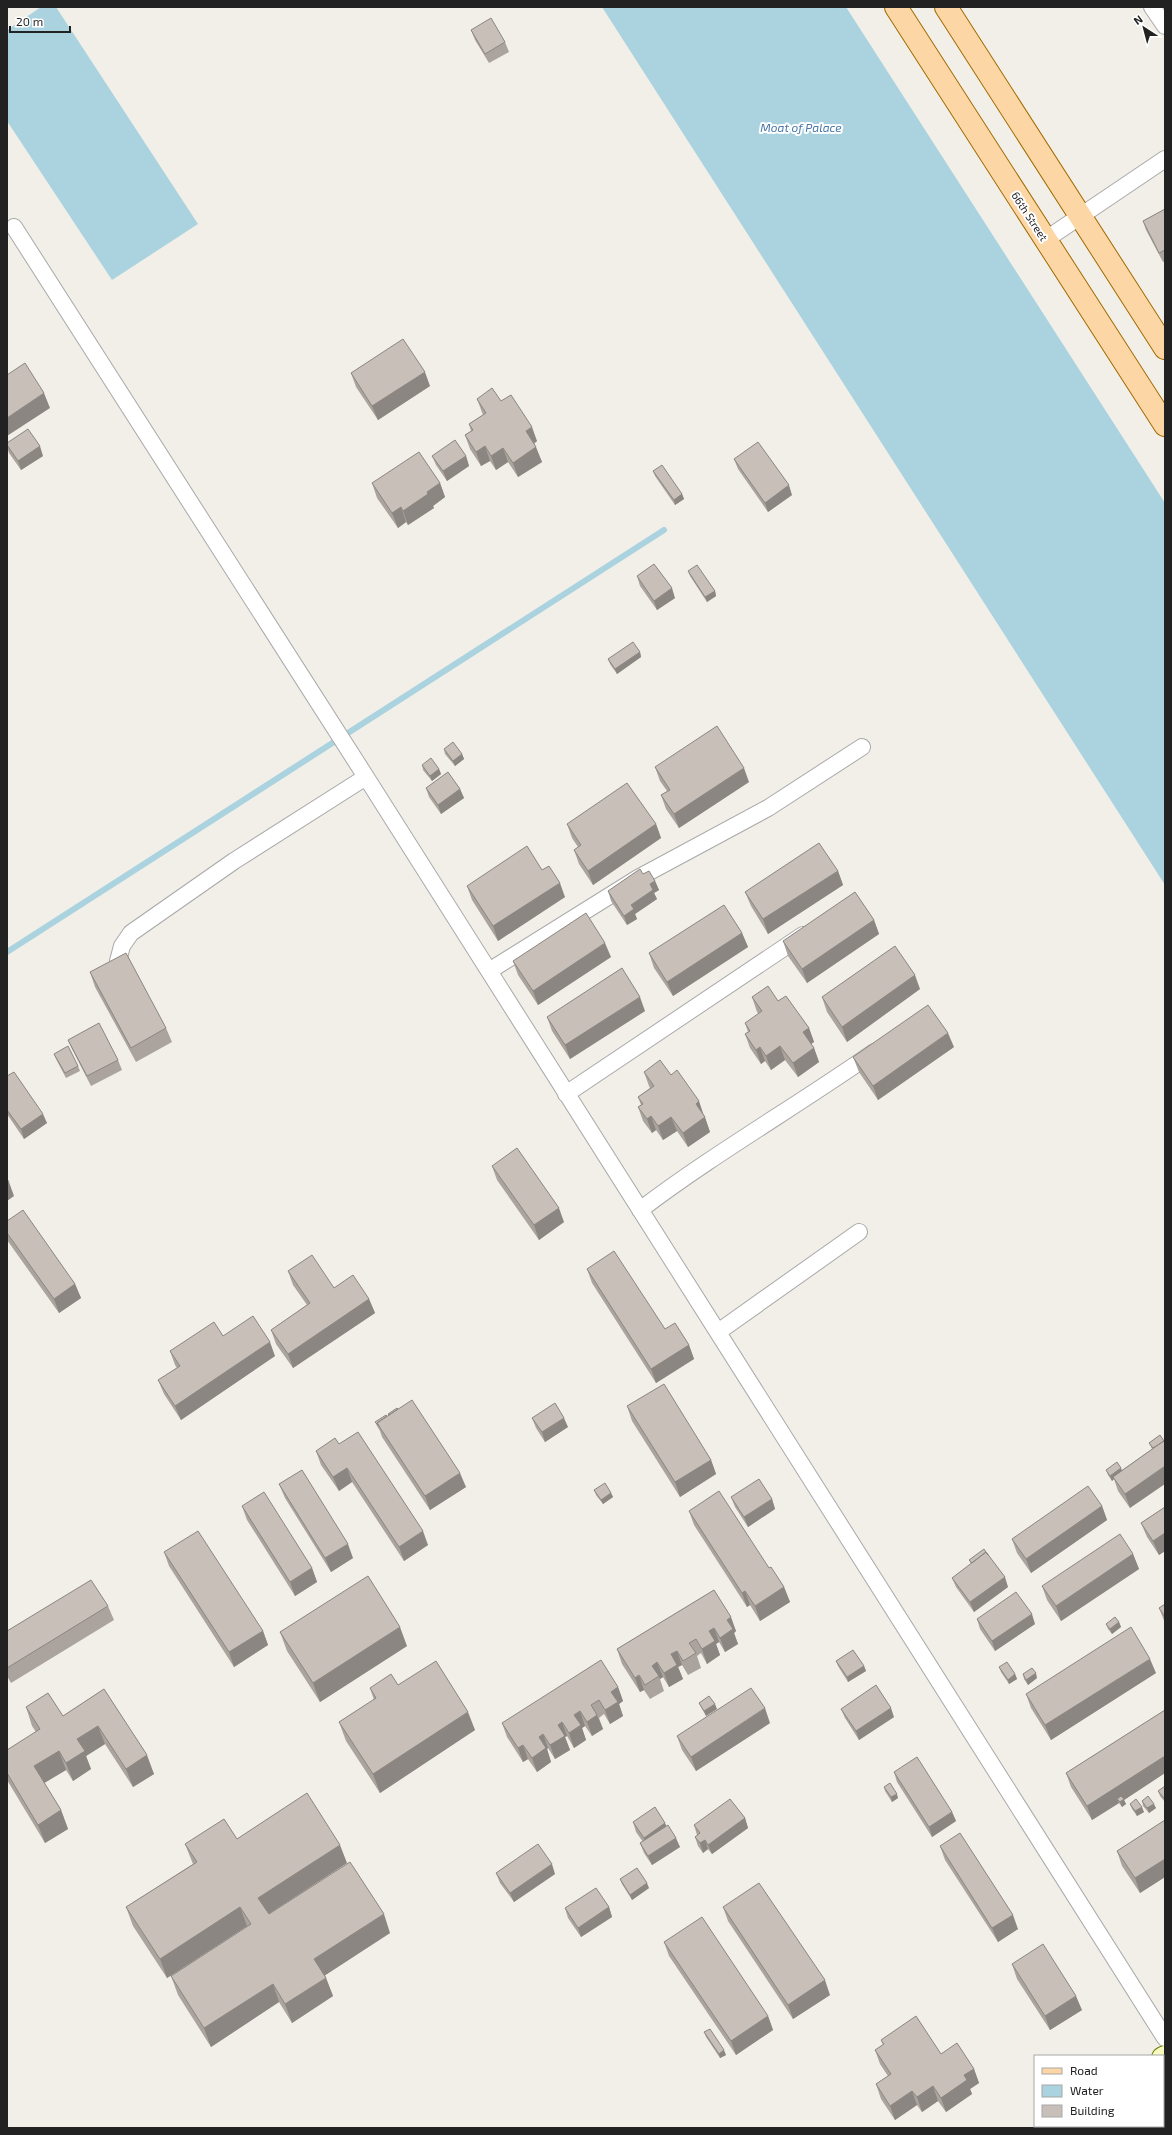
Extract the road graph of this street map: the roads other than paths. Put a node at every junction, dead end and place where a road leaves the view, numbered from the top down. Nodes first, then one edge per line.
1 (896, 7) edge
2 (946, 7) edge
3 (1152, 7) edge
4 (1165, 26) edge
5 (1165, 159) edge
6 (1080, 218) junction
7 (14, 227) dead end
8 (1046, 240) junction
9 (1165, 348) edge
10 (1165, 425) edge
11 (862, 747) dead end
12 (366, 777) junction
13 (812, 928) edge
14 (118, 961) edge
15 (488, 971) junction
16 (886, 1044) edge
17 (566, 1094) junction
18 (640, 1210) junction
19 (859, 1232) dead end
20 (718, 1332) junction
21 (1165, 2038) edge

1 - 8 main road, 66th Street
2 - 6 main road
3 - 4 street
5 - 6 street
6 - 8 street
6 - 9 main road
7 - 12 street
8 - 10 main road, 66th Street
11 - 15 street
12 - 14 street
12 - 15 street
13 - 17 street
15 - 17 street
16 - 18 street
17 - 18 street
18 - 20 street
19 - 20 street
20 - 21 street

